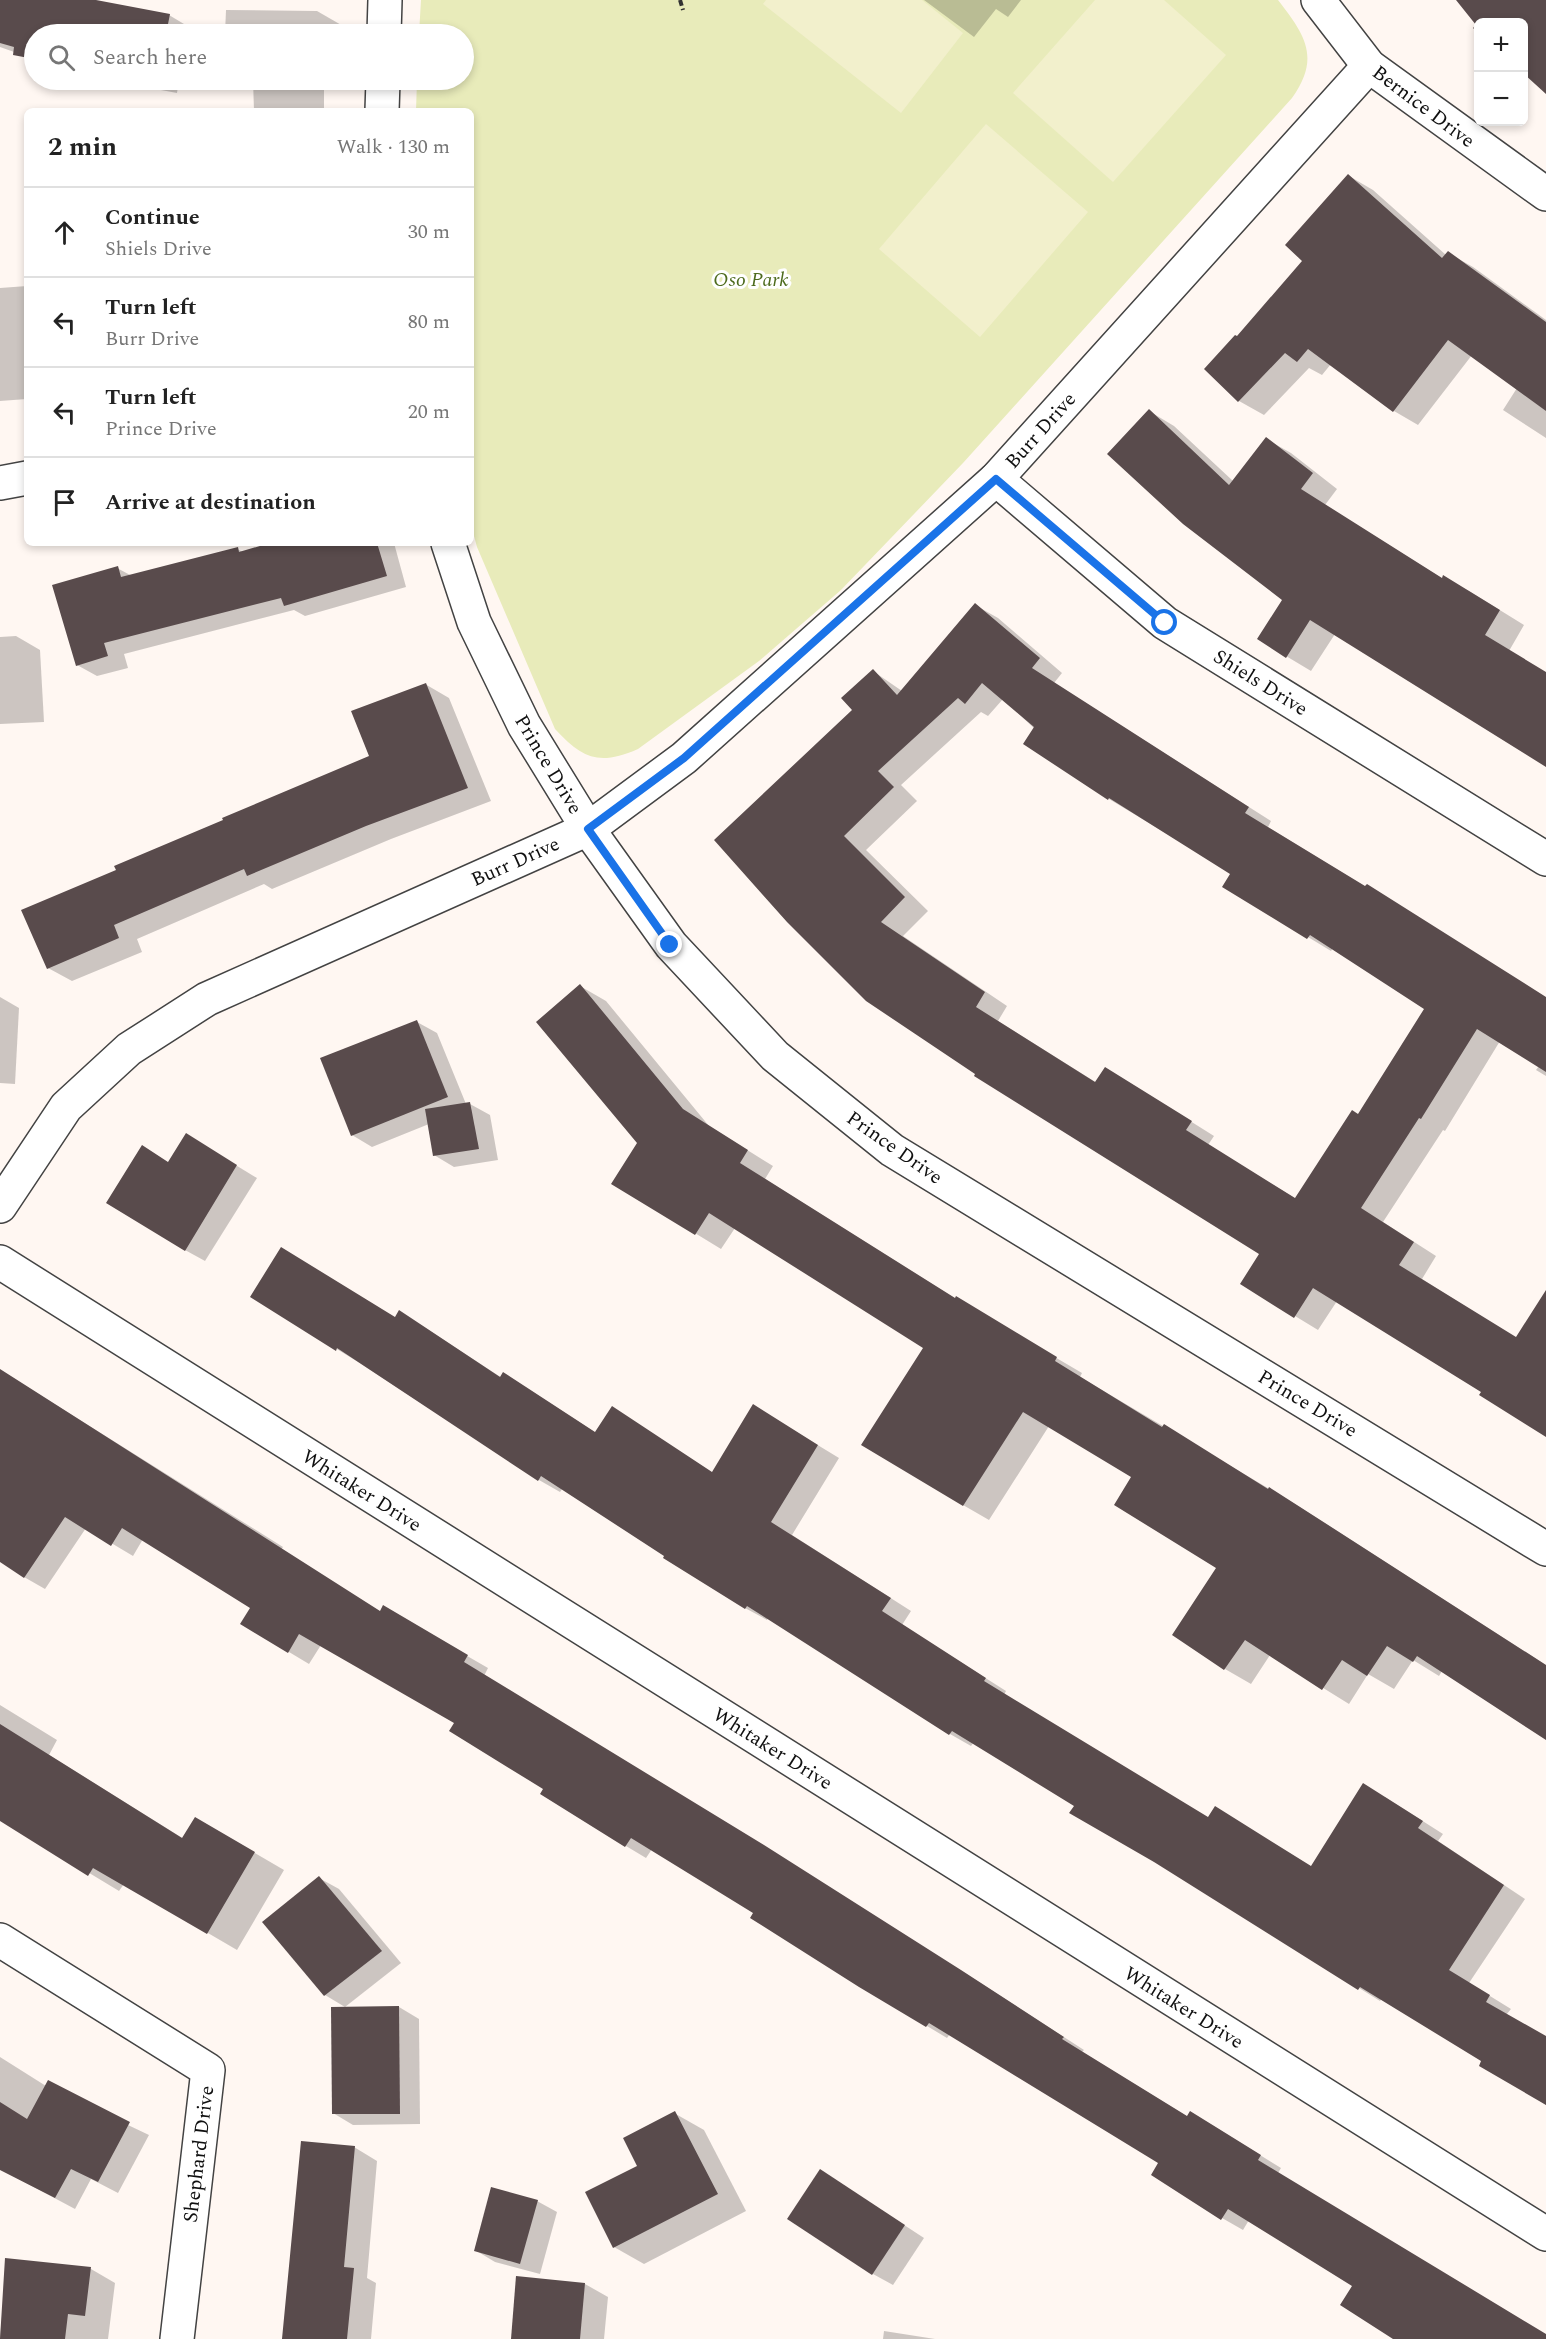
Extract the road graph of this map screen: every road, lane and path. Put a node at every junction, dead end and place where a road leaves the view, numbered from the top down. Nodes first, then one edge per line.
1 (385, 0) edge
2 (680, 0) edge
3 (1318, 0) edge
4 (683, 10) dead end
5 (384, 24) edge
6 (1368, 66) junction
7 (383, 90) edge
8 (382, 108) edge
9 (1546, 194) edge
10 (24, 479) edge
11 (996, 479) junction
12 (0, 483) edge
13 (449, 546) edge
14 (588, 829) junction
15 (1546, 859) edge
16 (0, 1206) edge
17 (0, 1262) edge
18 (1546, 1549) edge
19 (0, 1940) edge
20 (1546, 2234) edge
21 (177, 2339) edge

1 - 5 street
2 - 4 path
3 - 6 street, Bernice Drive
6 - 9 street, Bernice Drive
6 - 11 street, Burr Drive
7 - 8 street
10 - 12 street
11 - 14 street, Burr Drive
11 - 15 street, Shiels Drive
13 - 14 street, Prince Drive
14 - 16 street, Burr Drive
14 - 18 street, Prince Drive
17 - 20 street, Whitaker Drive
19 - 21 street, Shephard Drive

